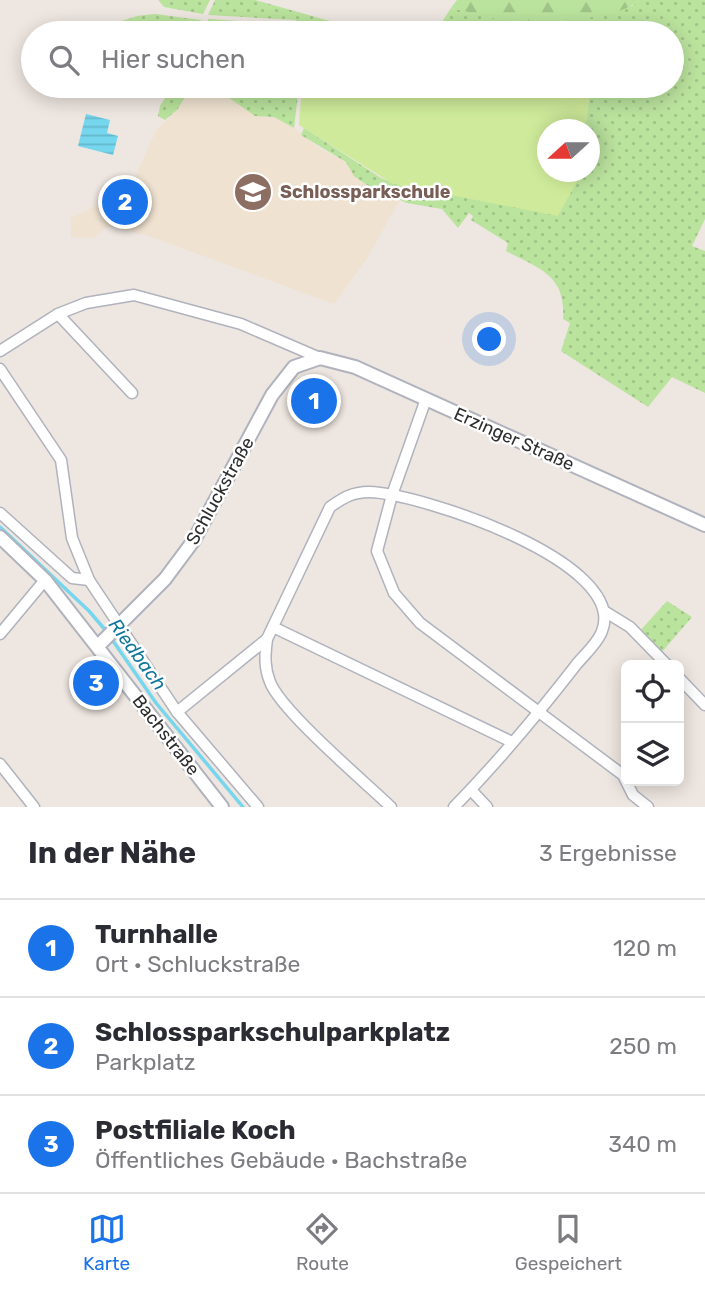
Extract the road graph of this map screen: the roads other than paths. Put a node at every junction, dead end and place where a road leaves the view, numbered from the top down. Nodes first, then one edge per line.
1 (58, 314) junction
2 (0, 351) edge
3 (320, 358) junction
4 (0, 369) edge
5 (132, 393) dead end
6 (426, 400) junction
7 (392, 495) junction
8 (0, 513) edge
9 (705, 525) edge
10 (0, 537) edge
11 (45, 580) junction
12 (89, 580) junction
13 (604, 611) junction
14 (273, 627) junction
15 (115, 628) junction
16 (0, 634) edge
17 (267, 639) junction
18 (101, 643) junction
19 (662, 660) edge
20 (684, 682) edge
21 (705, 705) edge
22 (177, 712) junction
23 (539, 712) junction
24 (512, 742) junction
25 (0, 764) edge
26 (471, 790) junction
27 (34, 807) edge
28 (222, 807) edge
29 (258, 807) edge
30 (391, 807) edge
31 (454, 807) edge
32 (487, 807) edge
33 (648, 807) edge

1 - 2 street
1 - 3 street
1 - 5 street
3 - 6 street, Erzinger Straße
3 - 15 street, Schluckstraße
4 - 12 street, Bachstraße
6 - 7 street
6 - 9 street, Erzinger Straße
7 - 13 street
7 - 14 street
7 - 23 street
8 - 12 street
10 - 11 street, Bachstraße
11 - 16 street
11 - 18 street, Bachstraße
12 - 15 street, Bachstraße
13 - 19 street
13 - 23 street
14 - 17 street
14 - 24 street
15 - 18 street, Schluckstraße
15 - 22 street, Bachstraße
17 - 22 street
17 - 30 street
18 - 28 street, Bachstraße
20 - 21 street
22 - 29 street, Bachstraße
23 - 24 street
23 - 33 street
24 - 26 street
25 - 27 street
26 - 31 street
26 - 32 street

